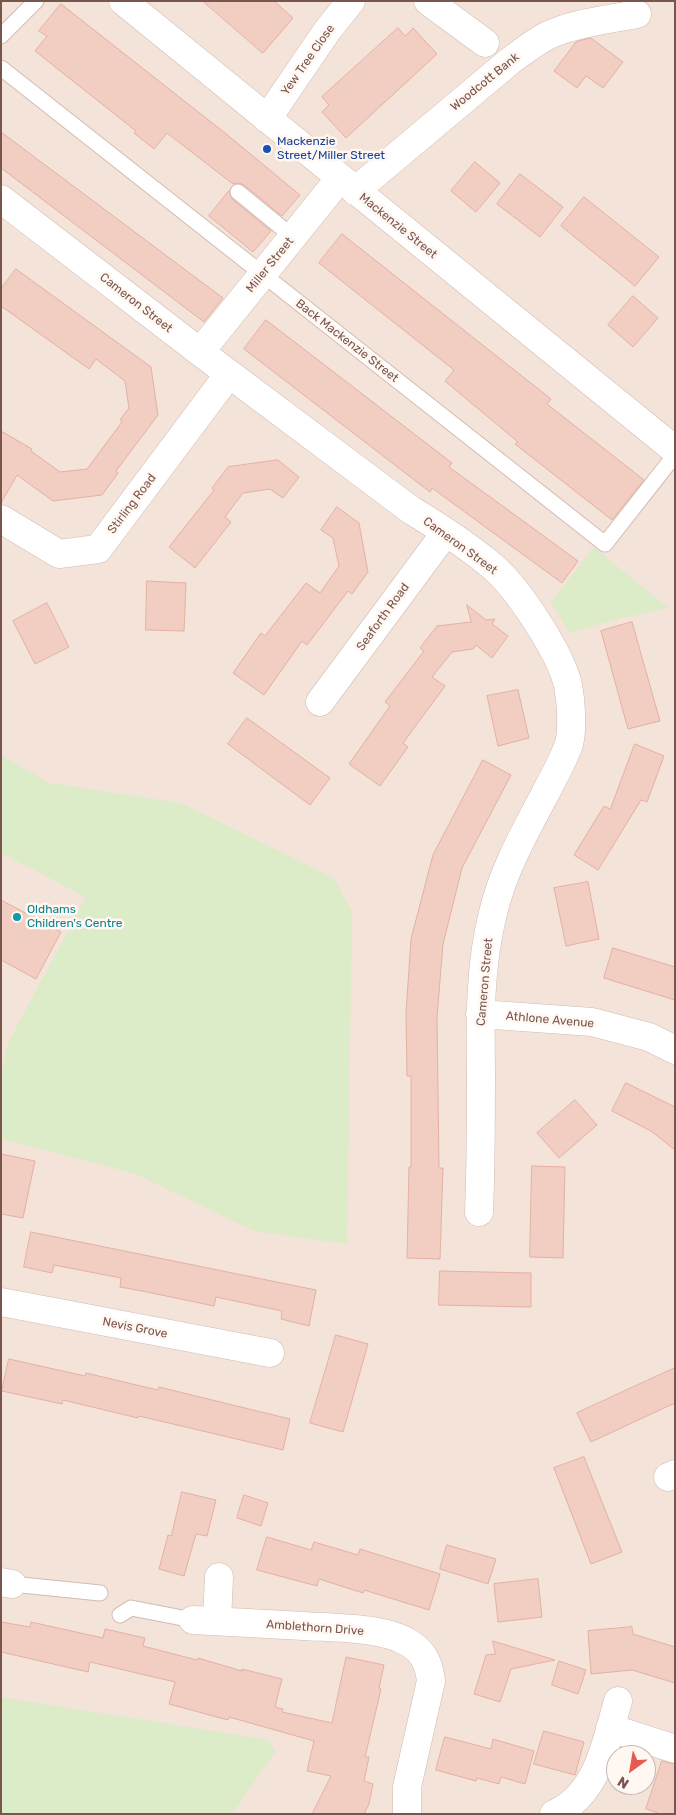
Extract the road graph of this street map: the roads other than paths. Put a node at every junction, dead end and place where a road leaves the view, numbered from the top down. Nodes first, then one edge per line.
1 (36, 1) edge
2 (123, 1) edge
3 (351, 1) edge
4 (428, 1) edge
5 (640, 17) edge
6 (1, 36) edge
7 (485, 43) dead end
8 (1, 68) edge
9 (267, 119) junction
10 (347, 185) junction
11 (238, 192) dead end
12 (1, 199) edge
13 (293, 236) junction
14 (262, 274) junction
15 (200, 352) junction
16 (230, 374) junction
17 (675, 450) edge
18 (675, 455) edge
19 (1, 519) edge
20 (446, 532) junction
21 (320, 702) dead end
22 (480, 1014) junction
23 (675, 1050) edge
24 (479, 1212) dead end
25 (1, 1302) edge
26 (270, 1353) dead end
27 (219, 1578) dead end
28 (7, 1583) edge
29 (100, 1594) dead end
30 (120, 1615) dead end
31 (205, 1621) junction
32 (618, 1701) dead end
33 (610, 1728) junction
34 (675, 1749) edge
35 (407, 1814) edge
36 (554, 1814) edge

1 - 6 lane
2 - 9 street, Mackenzie Street
3 - 9 street, Yew Tree Close
4 - 7 street
5 - 10 street, Woodcott Bank
8 - 14 lane, Back Mackenzie Street
9 - 10 street, Mackenzie Street
10 - 13 street, Miller Street
10 - 17 street, Mackenzie Street
11 - 13 lane
12 - 15 street, Cameron Street
13 - 14 street, Miller Street
14 - 15 street, Miller Street
14 - 18 lane, Back Mackenzie Street
15 - 16 street, Cameron Street
16 - 19 street, Stirling Road
16 - 20 street, Cameron Street
20 - 21 street, Seaforth Road
20 - 22 street, Cameron Street
22 - 23 street, Athlone Avenue
22 - 24 street, Cameron Street
25 - 26 street, Nevis Grove
27 - 31 street
28 - 29 lane
30 - 31 lane
31 - 35 street, Amblethorn Drive
32 - 33 street
33 - 34 street
33 - 36 street

